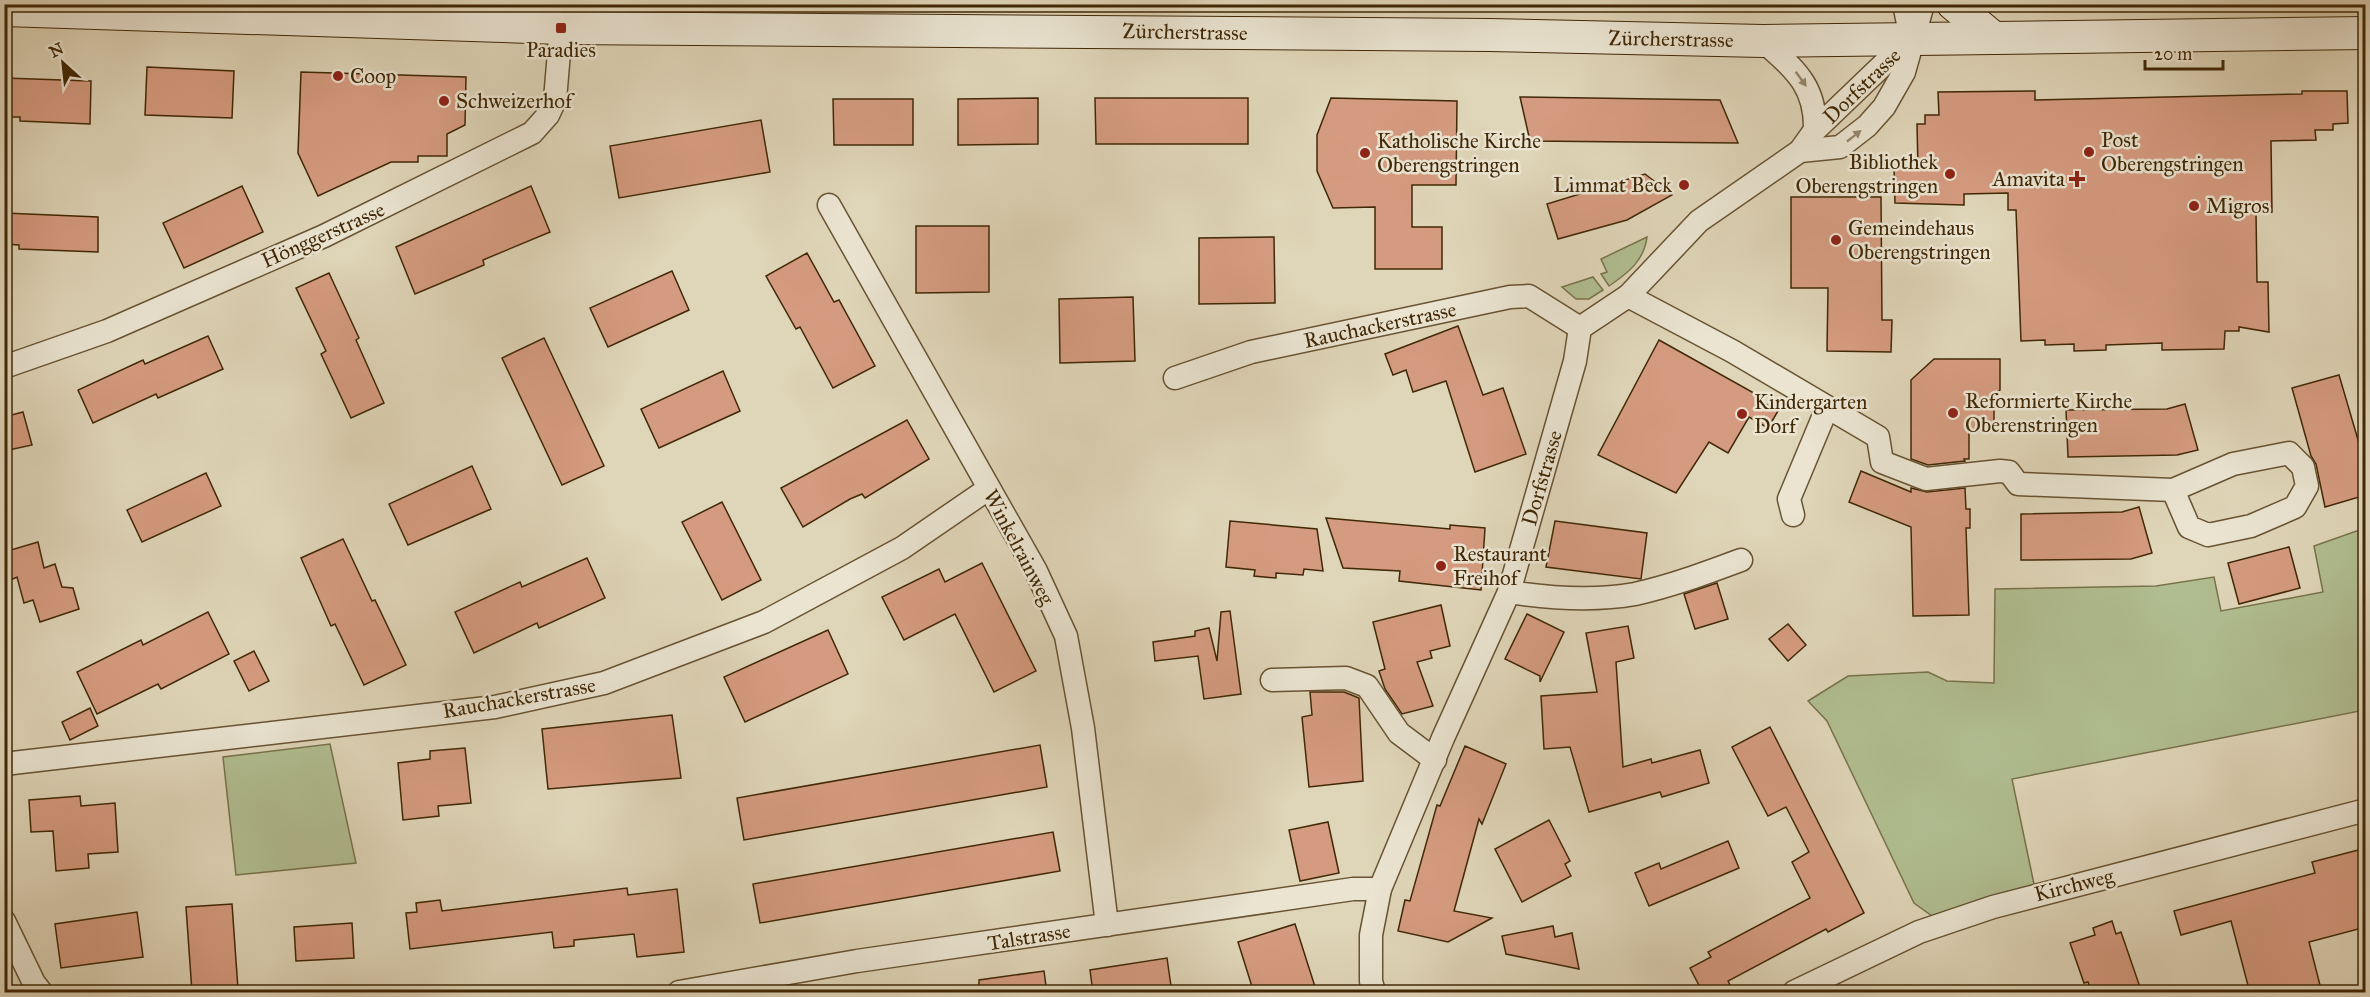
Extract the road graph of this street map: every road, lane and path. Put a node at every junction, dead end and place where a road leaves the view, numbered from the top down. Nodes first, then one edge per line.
1 (1904, 4) edge
2 (1923, 4) edge
3 (1953, 4) edge
4 (107, 9) edge
5 (4, 10) edge
6 (561, 28) junction
7 (2366, 33) edge
8 (1911, 38) junction
9 (1994, 38) junction
10 (1763, 41) junction
11 (1815, 130) junction
12 (1800, 151) junction
13 (829, 205) dead end
14 (1628, 296) junction
15 (1580, 328) junction
16 (4, 367) edge
17 (1175, 378) dead end
18 (1827, 408) junction
19 (988, 489) junction
20 (2173, 490) junction
21 (1793, 515) dead end
22 (1741, 560) dead end
23 (1509, 592) junction
24 (1272, 680) dead end
25 (1435, 760) junction
26 (4, 764) edge
27 (2366, 810) edge
28 (1380, 889) junction
29 (4, 921) edge
30 (1107, 925) junction
31 (41, 993) edge
32 (679, 993) edge
33 (1374, 993) edge
34 (1794, 993) edge

1 - 8 street
2 - 8 street
3 - 9 main road
4 - 5 main road, Zürcherstrasse
4 - 6 main road, Zürcherstrasse
6 - 10 main road, Zürcherstrasse
6 - 16 street, Hönggerstrasse
7 - 9 main road, Zürcherstrasse
8 - 9 main road, Zürcherstrasse
8 - 10 main road, Zürcherstrasse
8 - 11 street, Dorfstrasse
12 -> 8 street, Dorfstrasse
10 -> 11 street, Dorfstrasse
11 - 12 street, Dorfstrasse
12 - 14 street, Dorfstrasse
13 - 19 street, Winkelrainweg
14 - 15 street, Dorfstrasse
14 - 18 street
15 - 17 street, Rauchackerstrasse
15 - 23 street, Dorfstrasse
18 - 20 street
18 - 21 street
19 - 26 street, Rauchackerstrasse
19 - 30 street, Winkelrainweg
20 - 20 street
22 - 23 street
23 - 25 street, Dorfstrasse
24 - 25 street
25 - 28 street, Dorfstrasse
27 - 34 street, Kirchweg
28 - 30 street, Talstrasse
28 - 33 street, Dorfstrasse
29 - 31 street
30 - 32 street, Talstrasse

